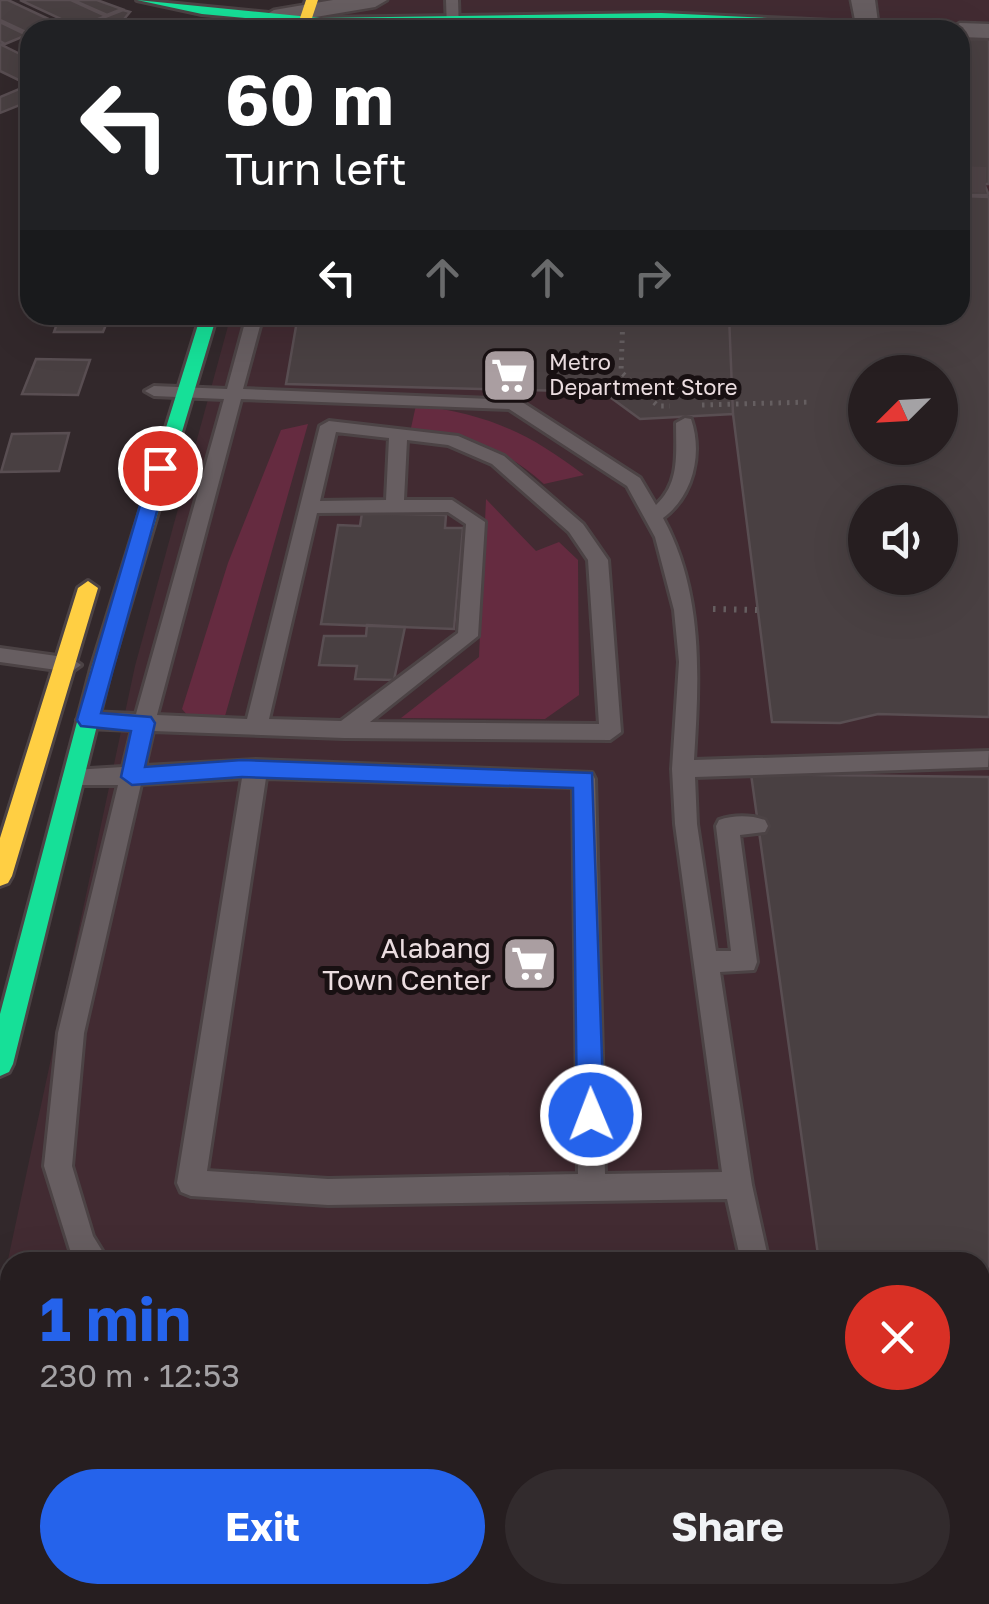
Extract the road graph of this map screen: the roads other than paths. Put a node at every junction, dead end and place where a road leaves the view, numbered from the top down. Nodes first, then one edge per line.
1 (143, 0) edge
2 (375, 0) edge
3 (863, 0) edge
4 (874, 0) edge
5 (191, 6) edge
6 (318, 13) edge
7 (273, 16) edge
8 (453, 17) edge
9 (743, 20) edge
10 (206, 325) edge
11 (252, 325) edge
12 (164, 361) dead end
13 (184, 392) junction
14 (232, 395) junction
15 (151, 400) joint
16 (681, 414) road end
17 (398, 434) junction
18 (309, 506) junction
19 (395, 506) junction
20 (652, 516) junction
21 (93, 573) dead end
22 (0, 655) edge
23 (63, 664) junction
24 (102, 669) junction
25 (88, 720) junction
26 (144, 723) junction
27 (256, 727) junction
28 (344, 730) junction
29 (988, 759) edge
30 (683, 769) junction
31 (256, 770) junction
32 (132, 777) junction
33 (73, 779) junction
34 (758, 826) dead end
35 (0, 876) edge
36 (706, 961) junction
37 (0, 1064) edge
38 (738, 1185) junction
39 (592, 1189) junction
40 (87, 1252) edge
41 (753, 1252) edge

1 - 5 main road
2 - 6 street
3 - 4 lane
5 - 7 main road
6 - 7 street
6 - 8 main road
8 - 9 main road
10 - 13 main road
11 - 14 lane
12 - 15 main road
13 - 14 lane
13 - 15 lane
13 - 24 main road
14 - 20 lane
14 - 26 lane
16 - 20 lane
17 - 18 lane
17 - 19 lane
17 - 28 lane
18 - 19 lane
18 - 27 lane
19 - 28 lane
20 - 30 lane
21 - 23 main road
22 - 23 lane
23 - 24 lane
23 - 35 main road
24 - 25 main road
25 - 26 lane
25 - 33 main road
26 - 27 lane
26 - 32 lane
27 - 28 lane
29 - 30 lane
30 - 36 lane
31 - 32 lane
31 - 39 lane
31 - 39 lane
32 - 33 lane
32 - 40 lane
33 - 37 main road
34 - 36 lane
36 - 38 lane
38 - 39 lane
38 - 41 lane

